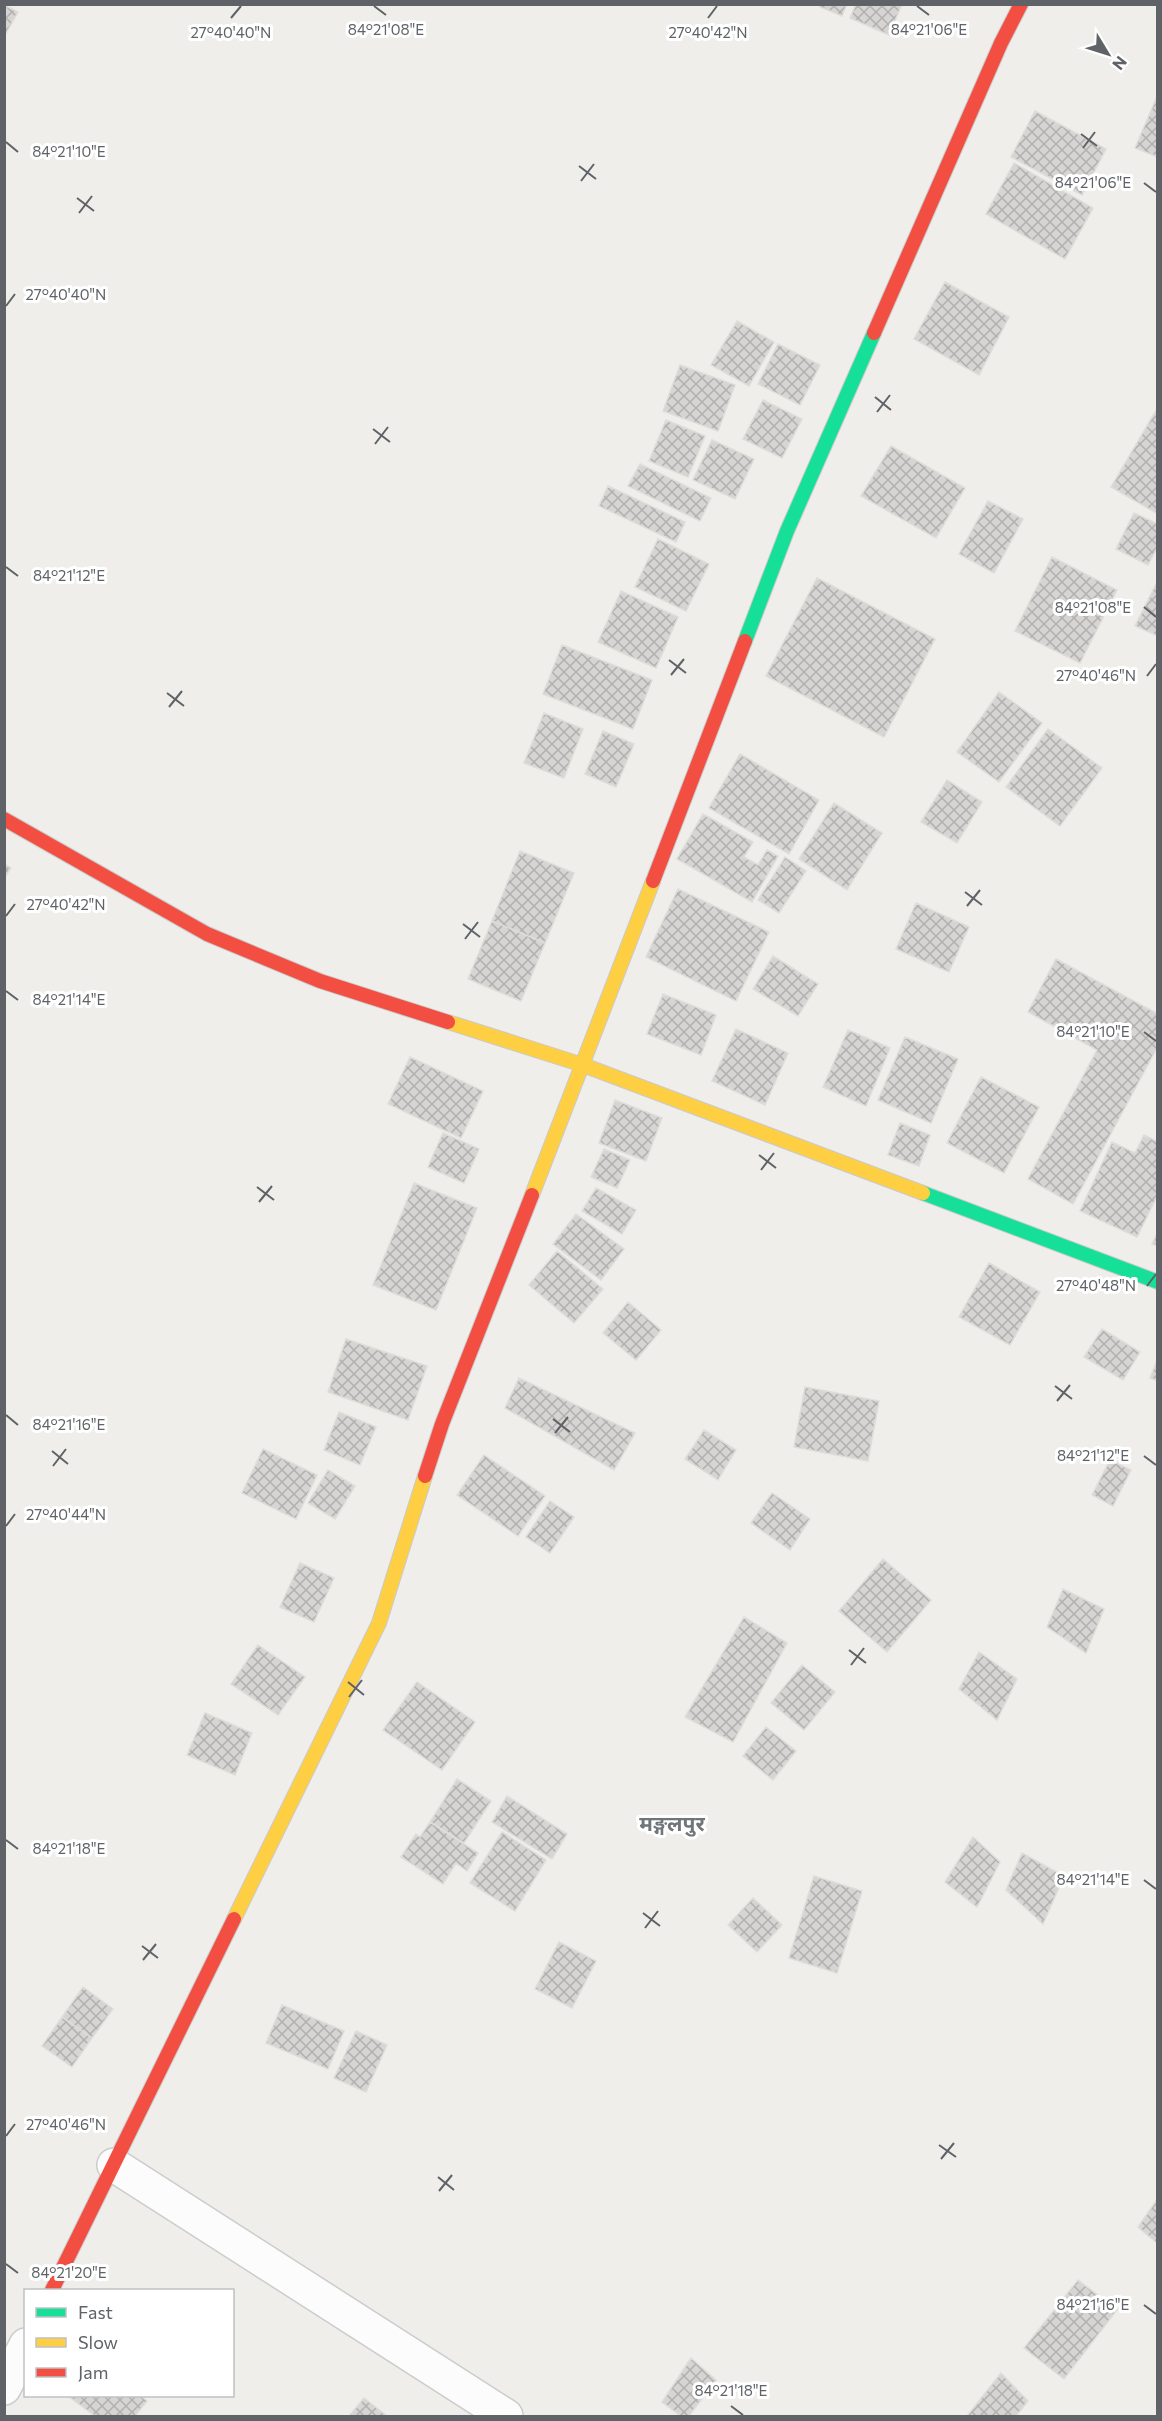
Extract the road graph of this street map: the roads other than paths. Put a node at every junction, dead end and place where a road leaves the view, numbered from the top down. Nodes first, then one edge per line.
1 (1021, 4) edge
2 (4, 819) edge
3 (583, 1065) junction
4 (1158, 1282) edge
5 (114, 2165) junction
6 (52, 2289) edge
7 (24, 2349) edge
8 (4, 2388) edge
9 (506, 2416) edge

1 - 3 street
2 - 3 street
3 - 4 street
3 - 5 street
5 - 6 street
5 - 9 street
7 - 8 street

